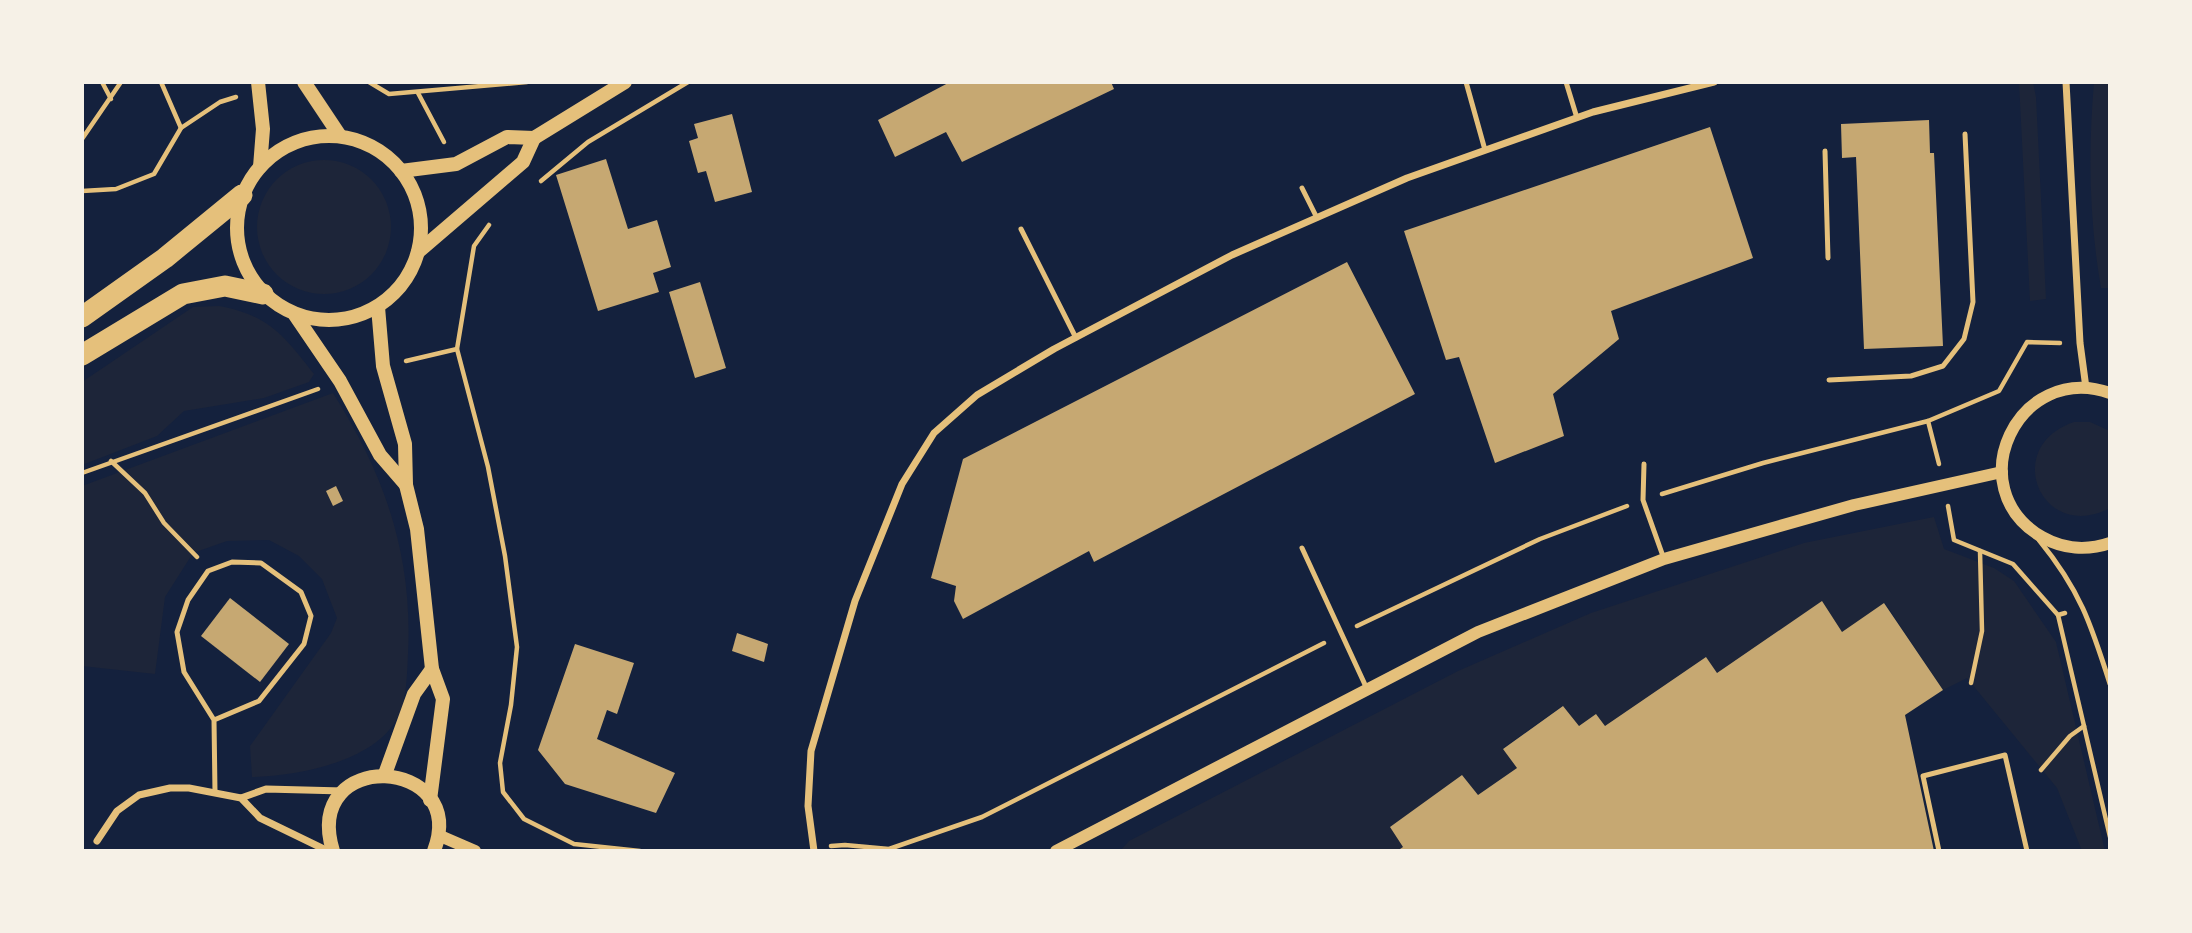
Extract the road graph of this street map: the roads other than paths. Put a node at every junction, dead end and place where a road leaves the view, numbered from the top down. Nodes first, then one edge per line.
1 (304, 82) edge
2 (625, 82) edge
3 (1466, 82) edge
4 (1566, 82) edge
5 (1714, 82) edge
6 (2066, 82) edge
7 (259, 86) edge
8 (1577, 118) junction
9 (1965, 134) dead end
10 (340, 136) junction
11 (534, 138) junction
12 (1485, 150) junction
13 (1825, 151) dead end
14 (260, 166) junction
15 (401, 171) junction
16 (1302, 188) dead end
17 (242, 195) junction
18 (1317, 218) junction
19 (1021, 229) dead end
20 (418, 252) junction
21 (1828, 258) dead end
22 (263, 294) junction
23 (378, 307) junction
24 (295, 315) junction
25 (82, 317) edge
26 (1076, 338) junction
27 (82, 355) edge
28 (1829, 380) dead end
29 (2086, 388) junction
30 (2110, 393) edge
31 (1644, 464) dead end
32 (2001, 472) junction
33 (406, 485) junction
34 (2030, 530) junction
35 (2110, 543) edge
36 (1302, 548) dead end
37 (1664, 559) junction
38 (432, 668) junction
39 (2110, 684) edge
40 (1367, 689) junction
41 (214, 720) junction
42 (385, 774) junction
43 (215, 792) junction
44 (344, 792) junction
45 (241, 798) junction
46 (430, 800) junction
47 (438, 835) junction
48 (97, 841) dead end
49 (813, 850) edge
50 (328, 851) edge
51 (333, 851) edge
52 (434, 851) edge
53 (475, 851) edge
54 (1056, 851) edge
55 (1939, 851) edge
56 (2027, 851) edge

1 - 10 main road
2 - 11 main road
3 - 12 lane
4 - 8 lane
5 - 8 street
6 - 29 street
7 - 14 main road
8 - 12 street
9 - 28 lane
10 - 14 main road
10 - 15 main road
11 - 15 main road
11 - 20 main road
12 - 18 street
13 - 21 lane
14 - 17 main road
15 - 20 main road
16 - 18 lane
17 - 22 main road
17 - 25 highway
18 - 26 street
19 - 26 lane
20 - 23 main road
22 - 24 main road
22 - 27 highway
23 - 24 main road
23 - 33 main road
24 - 33 main road
26 - 49 street
29 - 30 street
29 - 32 street
31 - 37 lane
32 - 34 street
32 - 37 street
33 - 38 main road
34 - 35 street
34 - 39 lane
36 - 40 lane
37 - 40 street
38 - 42 main road
38 - 46 main road
40 - 54 street
41 - 41 lane
41 - 43 lane
42 - 44 main road
42 - 46 main road
43 - 45 street
43 - 48 street
44 - 45 street
44 - 51 main road
45 - 50 street
46 - 47 main road
47 - 52 main road
47 - 53 street
55 - 56 lane

